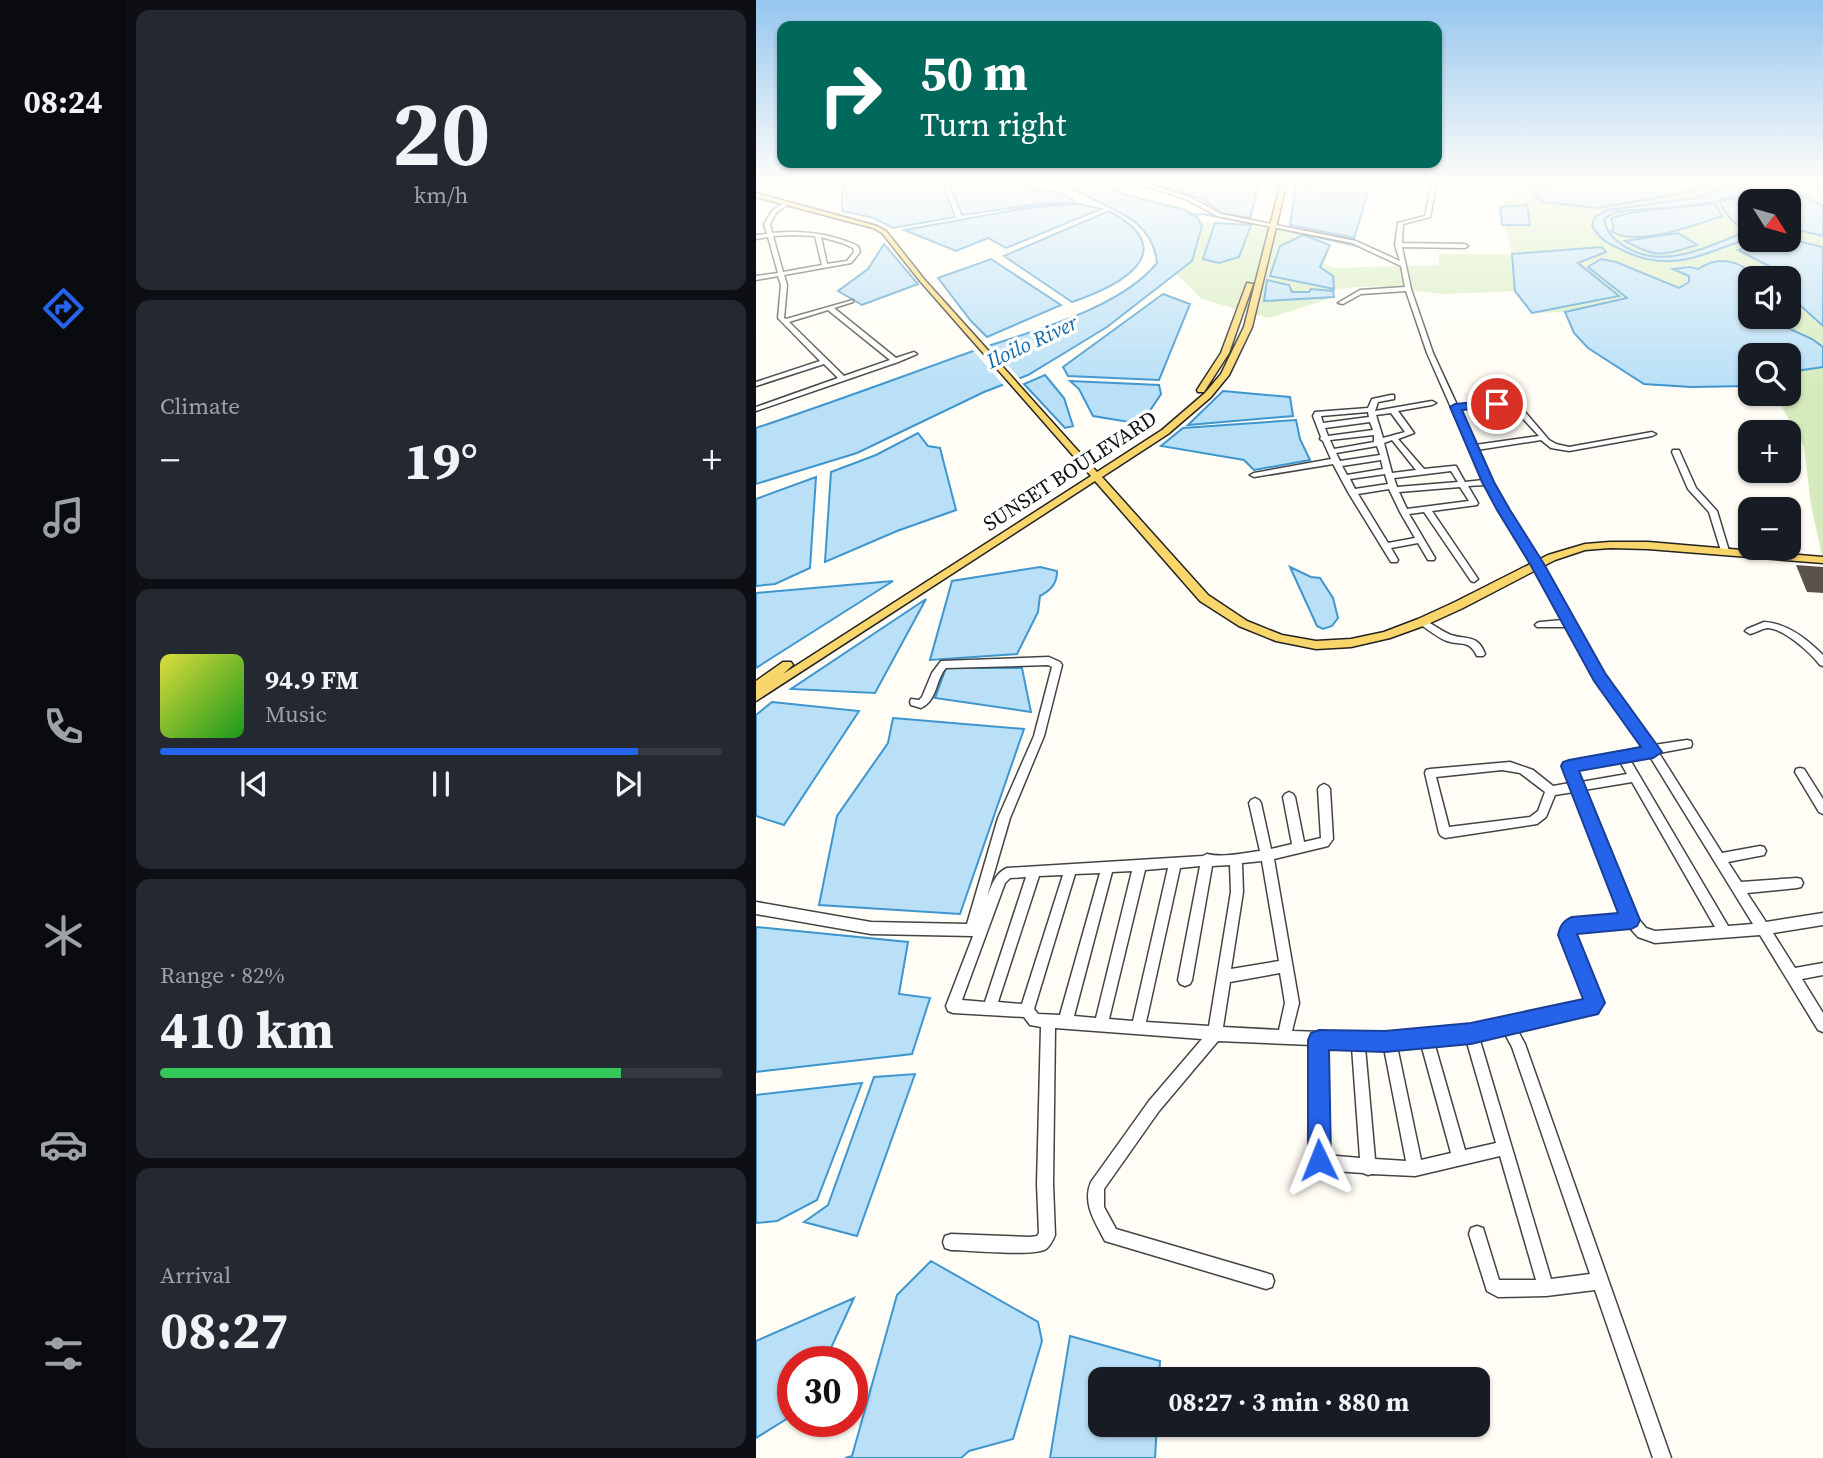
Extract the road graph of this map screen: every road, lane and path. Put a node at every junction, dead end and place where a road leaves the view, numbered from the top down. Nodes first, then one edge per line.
1 (775, 250) edge
2 (821, 250) edge
3 (857, 250) edge
4 (899, 250) edge
5 (1263, 250) edge
6 (1374, 250) edge
7 (1400, 250) edge
8 (1404, 265) junction
9 (825, 267) junction
10 (782, 275) junction
11 (756, 278) edge
12 (1408, 289) junction
13 (851, 301) dead end
14 (1341, 303) dead end
15 (829, 308) junction
16 (784, 322) junction
17 (914, 354) dead end
18 (826, 361) junction
19 (896, 361) junction
20 (843, 379) junction
21 (756, 384) edge
22 (1391, 397) dead end
23 (1432, 403) dead end
24 (1455, 407) junction
25 (756, 409) edge
26 (1393, 410) junction
27 (1372, 414) junction
28 (1377, 432) junction
29 (1652, 434) dead end
30 (1394, 438) junction
31 (1324, 439) junction
32 (1546, 439) junction
33 (1378, 443) junction
34 (1474, 448) junction
35 (1331, 452) junction
36 (1676, 452) dead end
37 (1384, 457) junction
38 (1337, 463) junction
39 (1422, 472) junction
40 (1093, 473) junction
41 (1388, 474) junction
42 (1254, 475) dead end
43 (1344, 478) junction
44 (1488, 482) junction
45 (1464, 485) junction
46 (1393, 488) junction
47 (1352, 492) junction
48 (1427, 510) junction
49 (1404, 512) junction
50 (1421, 540) junction
51 (1386, 546) junction
52 (1725, 551) junction
53 (1431, 558) dead end
54 (1394, 560) dead end
55 (1823, 560) edge
56 (1537, 564) junction
57 (1474, 579) dead end
58 (1424, 623) junction
59 (1570, 623) junction
60 (1540, 625) dead end
61 (1750, 631) dead end
62 (1480, 654) dead end
63 (1823, 662) edge
64 (758, 691) edge
65 (915, 702) dead end
66 (1686, 744) dead end
67 (1653, 752) junction
68 (1622, 755) junction
69 (1800, 772) dead end
70 (1635, 778) junction
71 (1577, 788) junction
72 (1324, 789) dead end
73 (1551, 791) junction
74 (1289, 797) dead end
75 (1255, 803) dead end
76 (1823, 809) edge
77 (1299, 848) junction
78 (1760, 851) dead end
79 (1267, 855) junction
80 (1207, 859) junction
81 (1236, 859) junction
82 (1718, 859) junction
83 (1175, 862) junction
84 (1140, 864) junction
85 (1107, 867) junction
86 (1071, 869) junction
87 (1034, 872) junction
88 (1797, 883) dead end
89 (1737, 888) junction
90 (756, 908) edge
91 (1823, 919) edge
92 (1631, 920) junction
93 (1761, 929) junction
94 (976, 930) junction
95 (1726, 932) junction
96 (1286, 966) junction
97 (1823, 969) edge
98 (1793, 974) junction
99 (1224, 977) junction
100 (1185, 980) dead end
101 (989, 1009) junction
102 (1027, 1011) junction
103 (1048, 1021) junction
104 (1065, 1023) junction
105 (1101, 1025) junction
106 (1823, 1025) edge
107 (1508, 1027) junction
108 (1138, 1028) junction
109 (1215, 1034) junction
110 (1471, 1034) junction
111 (1284, 1038) junction
112 (1426, 1038) junction
113 (1319, 1040) junction
114 (1358, 1041) junction
115 (1389, 1041) junction
116 (1504, 1148) junction
117 (1460, 1158) junction
118 (1368, 1168) junction
119 (1415, 1169) junction
120 (1477, 1234) dead end
121 (951, 1242) dead end
122 (1266, 1281) dead end
123 (1599, 1281) junction
124 (1546, 1288) junction
125 (1662, 1458) edge

1 - 10 street
2 - 9 street
3 - 9 street
4 - 40 main road
5 - 40 main road, SUNSET BOULEVARD
6 - 8 street
7 - 8 street
8 - 12 street
9 - 10 street
10 - 11 street
10 - 16 street
12 - 14 street
12 - 24 street
13 - 15 street
15 - 16 street
15 - 19 street
16 - 18 street
17 - 19 street
18 - 20 street
18 - 21 street
19 - 20 street
20 - 25 street
22 - 27 street
23 - 26 street
24 - 32 street
24 - 34 street
26 - 27 street
26 - 30 street
27 - 28 street
27 - 31 street
28 - 31 street
28 - 33 street
29 - 32 street
30 - 33 street
30 - 39 street
31 - 35 street
32 - 34 street
33 - 35 street
33 - 37 street
34 - 44 street
35 - 38 street
36 - 52 street
37 - 38 street
37 - 41 street
38 - 42 street
38 - 43 street
39 - 41 street
39 - 45 street
40 - 58 main road
40 - 64 main road, SUNSET BOULEVARD
41 - 43 street
41 - 46 street
43 - 47 street
44 - 45 street
44 - 56 street
45 - 46 street
45 - 48 street
46 - 47 street
46 - 49 street
47 - 51 street
48 - 49 street
48 - 57 street
49 - 50 street
50 - 51 street
50 - 53 street
51 - 54 street
52 - 55 main road
52 - 56 main road
56 - 58 main road
56 - 59 street
58 - 62 street
59 - 60 street
59 - 67 street
61 - 63 street
65 - 94 street
66 - 67 street
67 - 68 street
67 - 82 street
68 - 70 street
68 - 71 street
69 - 76 street
70 - 71 street
70 - 95 street
71 - 73 street
71 - 92 street
72 - 77 street
73 - 73 street
74 - 77 street
75 - 79 street
77 - 79 street
78 - 82 street
79 - 81 street
79 - 96 street
80 - 81 street
80 - 83 street
80 - 100 street
81 - 99 street
82 - 89 street
83 - 84 street
83 - 108 street
84 - 85 street
84 - 105 street
85 - 86 street
85 - 104 street
86 - 87 street
86 - 102 street
87 - 94 street
87 - 101 street
88 - 89 street
89 - 93 street
90 - 94 street
91 - 93 street
92 - 95 street
92 - 107 street
93 - 95 street
93 - 98 street
94 - 101 street
96 - 99 street
96 - 111 street
97 - 98 street
98 - 106 street
99 - 109 street
101 - 102 street
102 - 103 street
103 - 104 street
103 - 121 street
104 - 105 street
105 - 108 street
107 - 110 street
107 - 123 street
108 - 109 street
109 - 111 street
109 - 122 street
110 - 112 street
110 - 116 street
111 - 113 street
112 - 115 street
112 - 117 street
113 - 114 street
113 - 118 street
114 - 115 street
114 - 118 street
115 - 119 street
116 - 117 street
116 - 124 street
117 - 119 street
118 - 119 street
120 - 124 street
123 - 124 street
123 - 125 street

